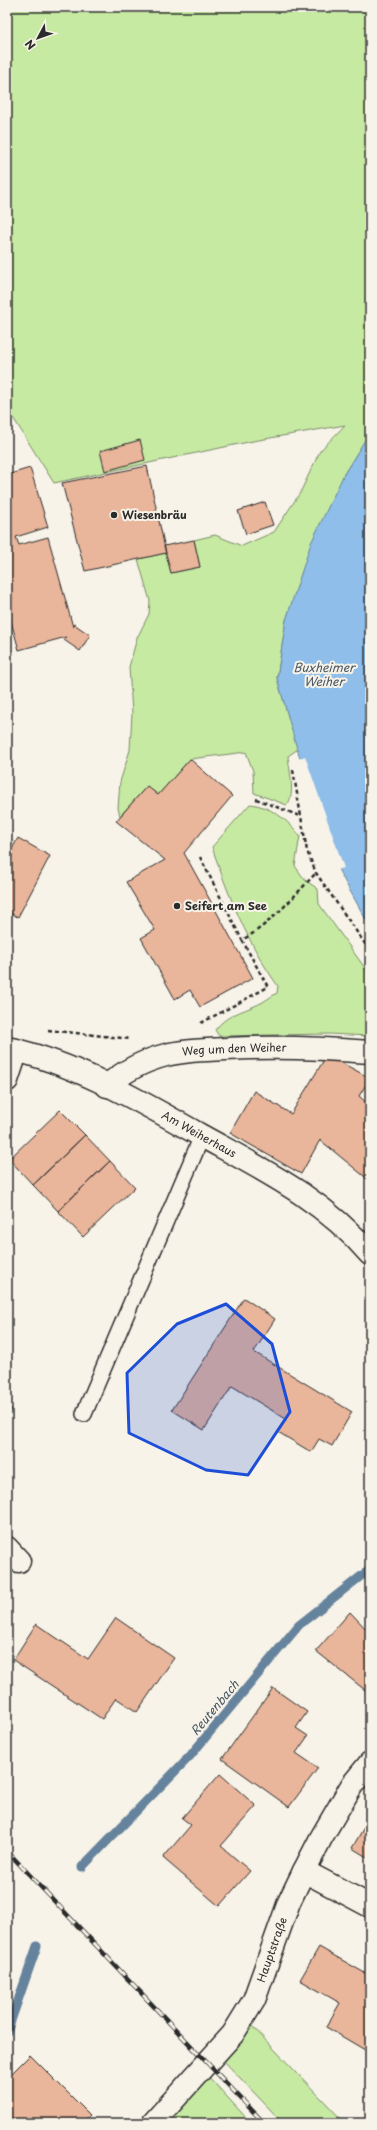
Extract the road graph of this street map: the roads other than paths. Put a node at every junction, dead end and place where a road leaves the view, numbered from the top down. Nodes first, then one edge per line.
1 (12, 1049) edge
2 (370, 1052) edge
3 (7, 1080) edge
4 (107, 1086) junction
5 (202, 1136) junction
6 (370, 1254) edge
7 (84, 1414) dead end
8 (370, 1763) edge
9 (304, 1871) junction
10 (370, 1906) edge
11 (153, 2123) edge

1 - 3 street
1 - 4 street, Am Weiherhaus
2 - 4 street, Weg um den Weiher
4 - 5 street, Am Weiherhaus
5 - 6 street, Am Weiherhaus
5 - 7 lane
8 - 9 street, Hauptstraße
9 - 10 street
9 - 11 street, Hauptstraße

